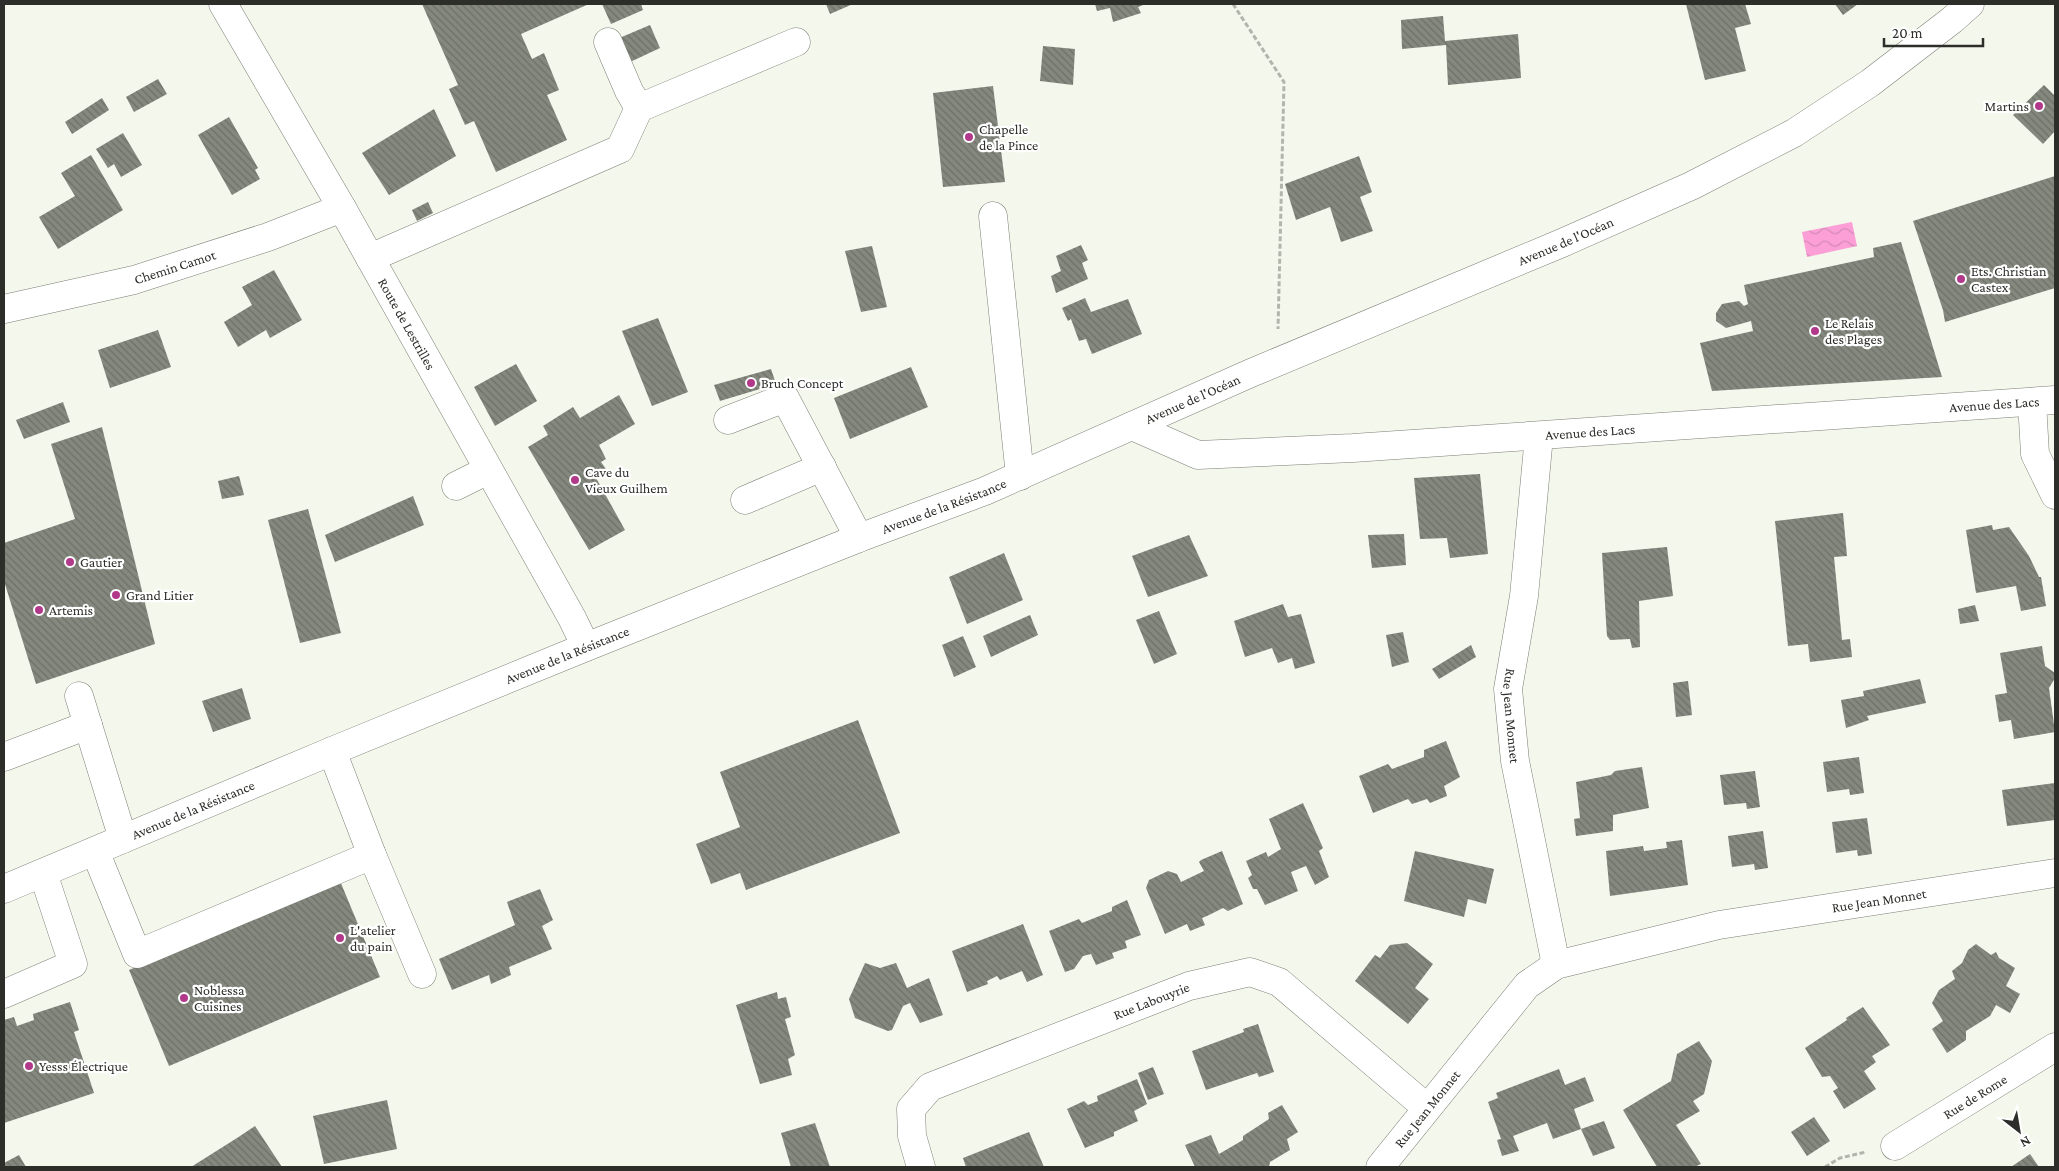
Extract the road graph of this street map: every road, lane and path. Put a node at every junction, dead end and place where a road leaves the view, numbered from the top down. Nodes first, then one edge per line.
1 (223, 4) edge
2 (1233, 4) edge
3 (1970, 4) edge
4 (608, 42) dead end
5 (796, 42) dead end
6 (639, 108) junction
7 (342, 208) junction
8 (993, 216) dead end
9 (370, 258) junction
10 (4, 309) edge
11 (1277, 362) junction
12 (2044, 401) edge
13 (728, 420) dead end
14 (1132, 426) junction
15 (1539, 436) junction
16 (822, 467) junction
17 (488, 470) junction
18 (1020, 476) junction
19 (456, 486) dead end
20 (2055, 495) edge
21 (745, 500) dead end
22 (859, 538) junction
23 (586, 647) junction
24 (79, 696) dead end
25 (88, 725) junction
26 (332, 751) junction
27 (4, 757) edge
28 (123, 839) junction
29 (95, 851) junction
30 (372, 855) junction
31 (43, 873) junction
32 (2055, 873) edge
33 (4, 889) edge
34 (1556, 965) junction
35 (422, 974) dead end
36 (4, 994) edge
37 (2055, 1047) edge
38 (1426, 1108) junction
39 (1895, 1146) joint
40 (921, 1167) edge
41 (1380, 1167) edge
42 (1825, 1167) edge

1 - 7 street, Route de Lestrilles
2 - 11 path
3 - 11 street, Avenue de l'Océan
4 - 6 street
5 - 6 street
6 - 9 street
7 - 9 street, Route de Lestrilles
7 - 10 street, Chemin Camot
8 - 18 street
9 - 17 street, Route de Lestrilles
11 - 14 street, Avenue de l'Océan
12 - 15 street, Avenue des Lacs
12 - 20 street
13 - 16 street
14 - 15 street, Avenue des Lacs
14 - 18 street, Avenue de la Résistance
15 - 34 street, Rue Jean Monnet
16 - 21 street
16 - 22 street
17 - 19 street
17 - 23 street, Route de Lestrilles
18 - 22 street, Avenue de la Résistance
22 - 23 street, Avenue de la Résistance
23 - 26 street, Avenue de la Résistance
24 - 25 street
25 - 27 street
25 - 28 street
26 - 28 street, Avenue de la Résistance
26 - 30 street
28 - 29 street, Avenue de la Résistance
29 - 30 street
29 - 31 street, Avenue de la Résistance
30 - 35 street
31 - 33 street, Avenue de la Résistance
31 - 36 street
32 - 34 street, Rue Jean Monnet
34 - 38 street, Rue Jean Monnet
37 - 39 street, Rue de Rome
38 - 40 street, Rue Labouyrie
38 - 41 street, Rue Jean Monnet
39 - 42 path

